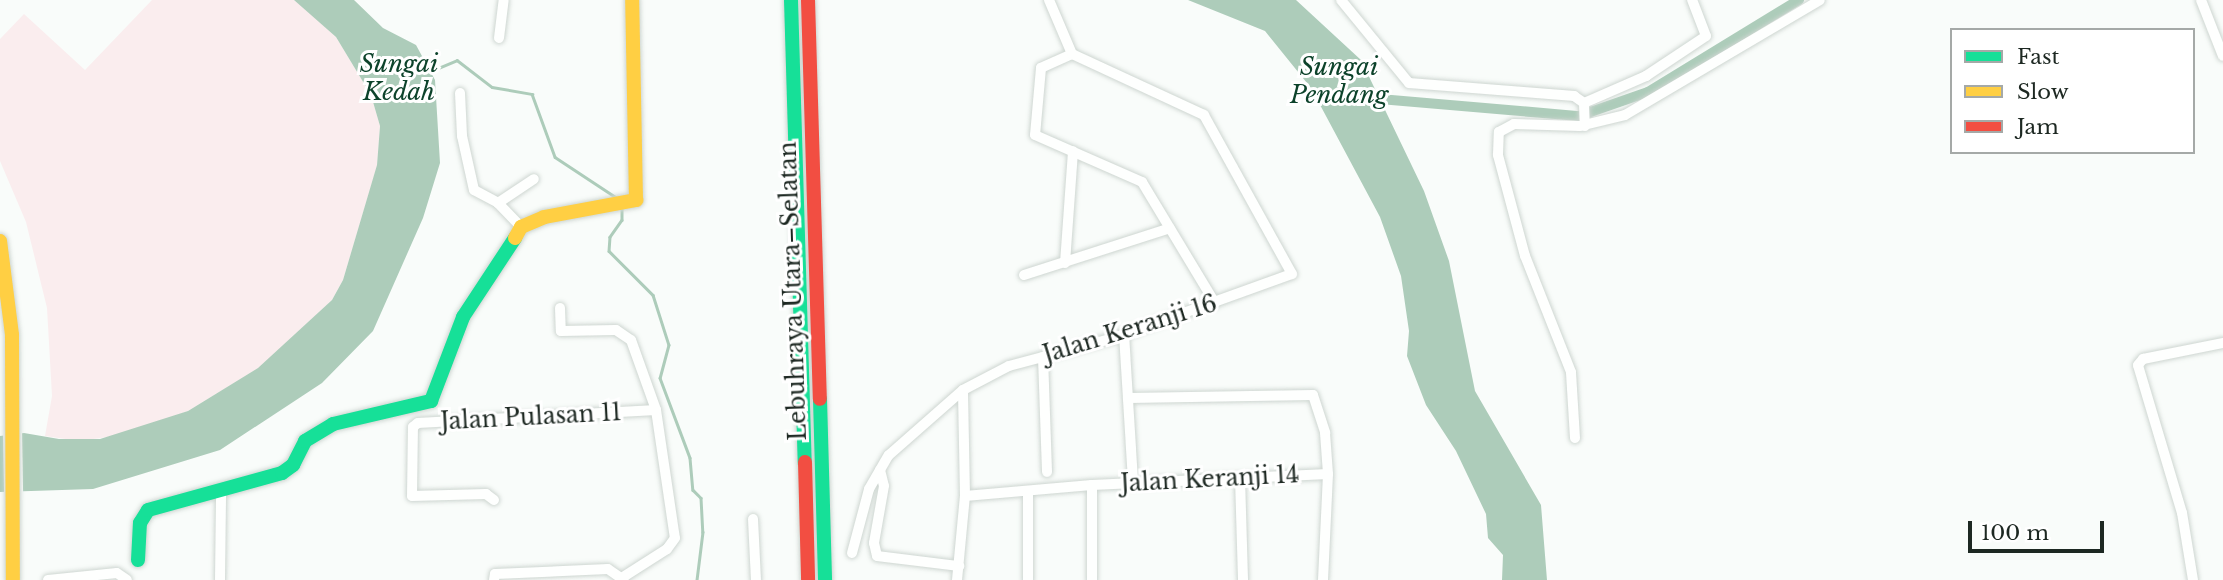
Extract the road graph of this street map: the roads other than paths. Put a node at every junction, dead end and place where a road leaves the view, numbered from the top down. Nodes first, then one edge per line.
1 (505, 0) edge
2 (632, 0) edge
3 (791, 0) edge
4 (808, 0) edge
5 (1049, 0) edge
6 (1341, 0) edge
7 (1692, 0) edge
8 (1820, 0) edge
9 (2201, 0) edge
10 (499, 38) dead end
11 (1072, 54) junction
12 (2223, 56) edge
13 (460, 93) dead end
14 (1584, 113) junction
15 (1073, 151) junction
16 (534, 179) dead end
17 (498, 203) junction
18 (521, 227) junction
19 (1170, 228) junction
20 (0, 241) edge
21 (1065, 263) junction
22 (1024, 275) dead end
23 (1215, 303) junction
24 (560, 308) dead end
25 (1124, 334) junction
26 (2223, 343) edge
27 (1043, 357) junction
28 (963, 390) junction
29 (1129, 398) junction
30 (656, 410) junction
31 (1575, 438) dead end
32 (880, 470) junction
33 (1047, 472) dead end
34 (1328, 474) junction
35 (1240, 478) junction
36 (1133, 483) junction
37 (1092, 485) junction
38 (1028, 491) junction
39 (221, 494) junction
40 (965, 496) junction
41 (494, 500) dead end
42 (753, 519) dead end
43 (852, 554) dead end
44 (138, 560) dead end
45 (959, 566) junction
46 (624, 579) edge
47 (13, 580) edge
48 (48, 580) edge
49 (127, 580) edge
50 (220, 580) edge
51 (494, 580) edge
52 (756, 580) edge
53 (807, 580) edge
54 (825, 580) edge
55 (957, 580) edge
56 (1028, 580) edge
57 (1091, 580) edge
58 (1243, 580) edge
59 (1323, 580) edge
60 (2193, 580) edge

1 - 10 street
2 - 18 main road
3 - 53 main road, Lebuhraya Utara–Selatan
4 - 54 main road, Lebuhraya Utara–Selatan
5 - 11 street
6 - 14 street
7 - 14 street
8 - 14 street
9 - 12 street
11 - 15 street
11 - 23 street, Jalan Keranji 16
13 - 17 street
14 - 31 street
15 - 19 street
15 - 21 street
16 - 17 street
17 - 18 street
18 - 39 main road
19 - 21 street
19 - 23 street
20 - 47 main road
21 - 22 street
23 - 25 street, Jalan Keranji 16
24 - 30 street
25 - 27 street, Jalan Keranji 16
25 - 29 street
26 - 60 street
27 - 28 street, Jalan Keranji 16
27 - 33 street
28 - 32 street, Jalan Keranji 16
28 - 40 street
29 - 34 street
29 - 36 street
30 - 41 street, Jalan Pulasan 11
30 - 46 street
32 - 43 street, Jalan Keranji 16
32 - 45 street
34 - 35 street, Jalan Keranji 14
34 - 59 street
35 - 36 street, Jalan Keranji 14
35 - 58 street
36 - 37 street, Jalan Keranji 14
37 - 38 street, Jalan Keranji 14
37 - 57 street
38 - 40 street, Jalan Keranji 14
38 - 56 street
39 - 44 main road
39 - 50 street
40 - 45 street
42 - 52 street
45 - 55 street
46 - 51 street
48 - 49 street

